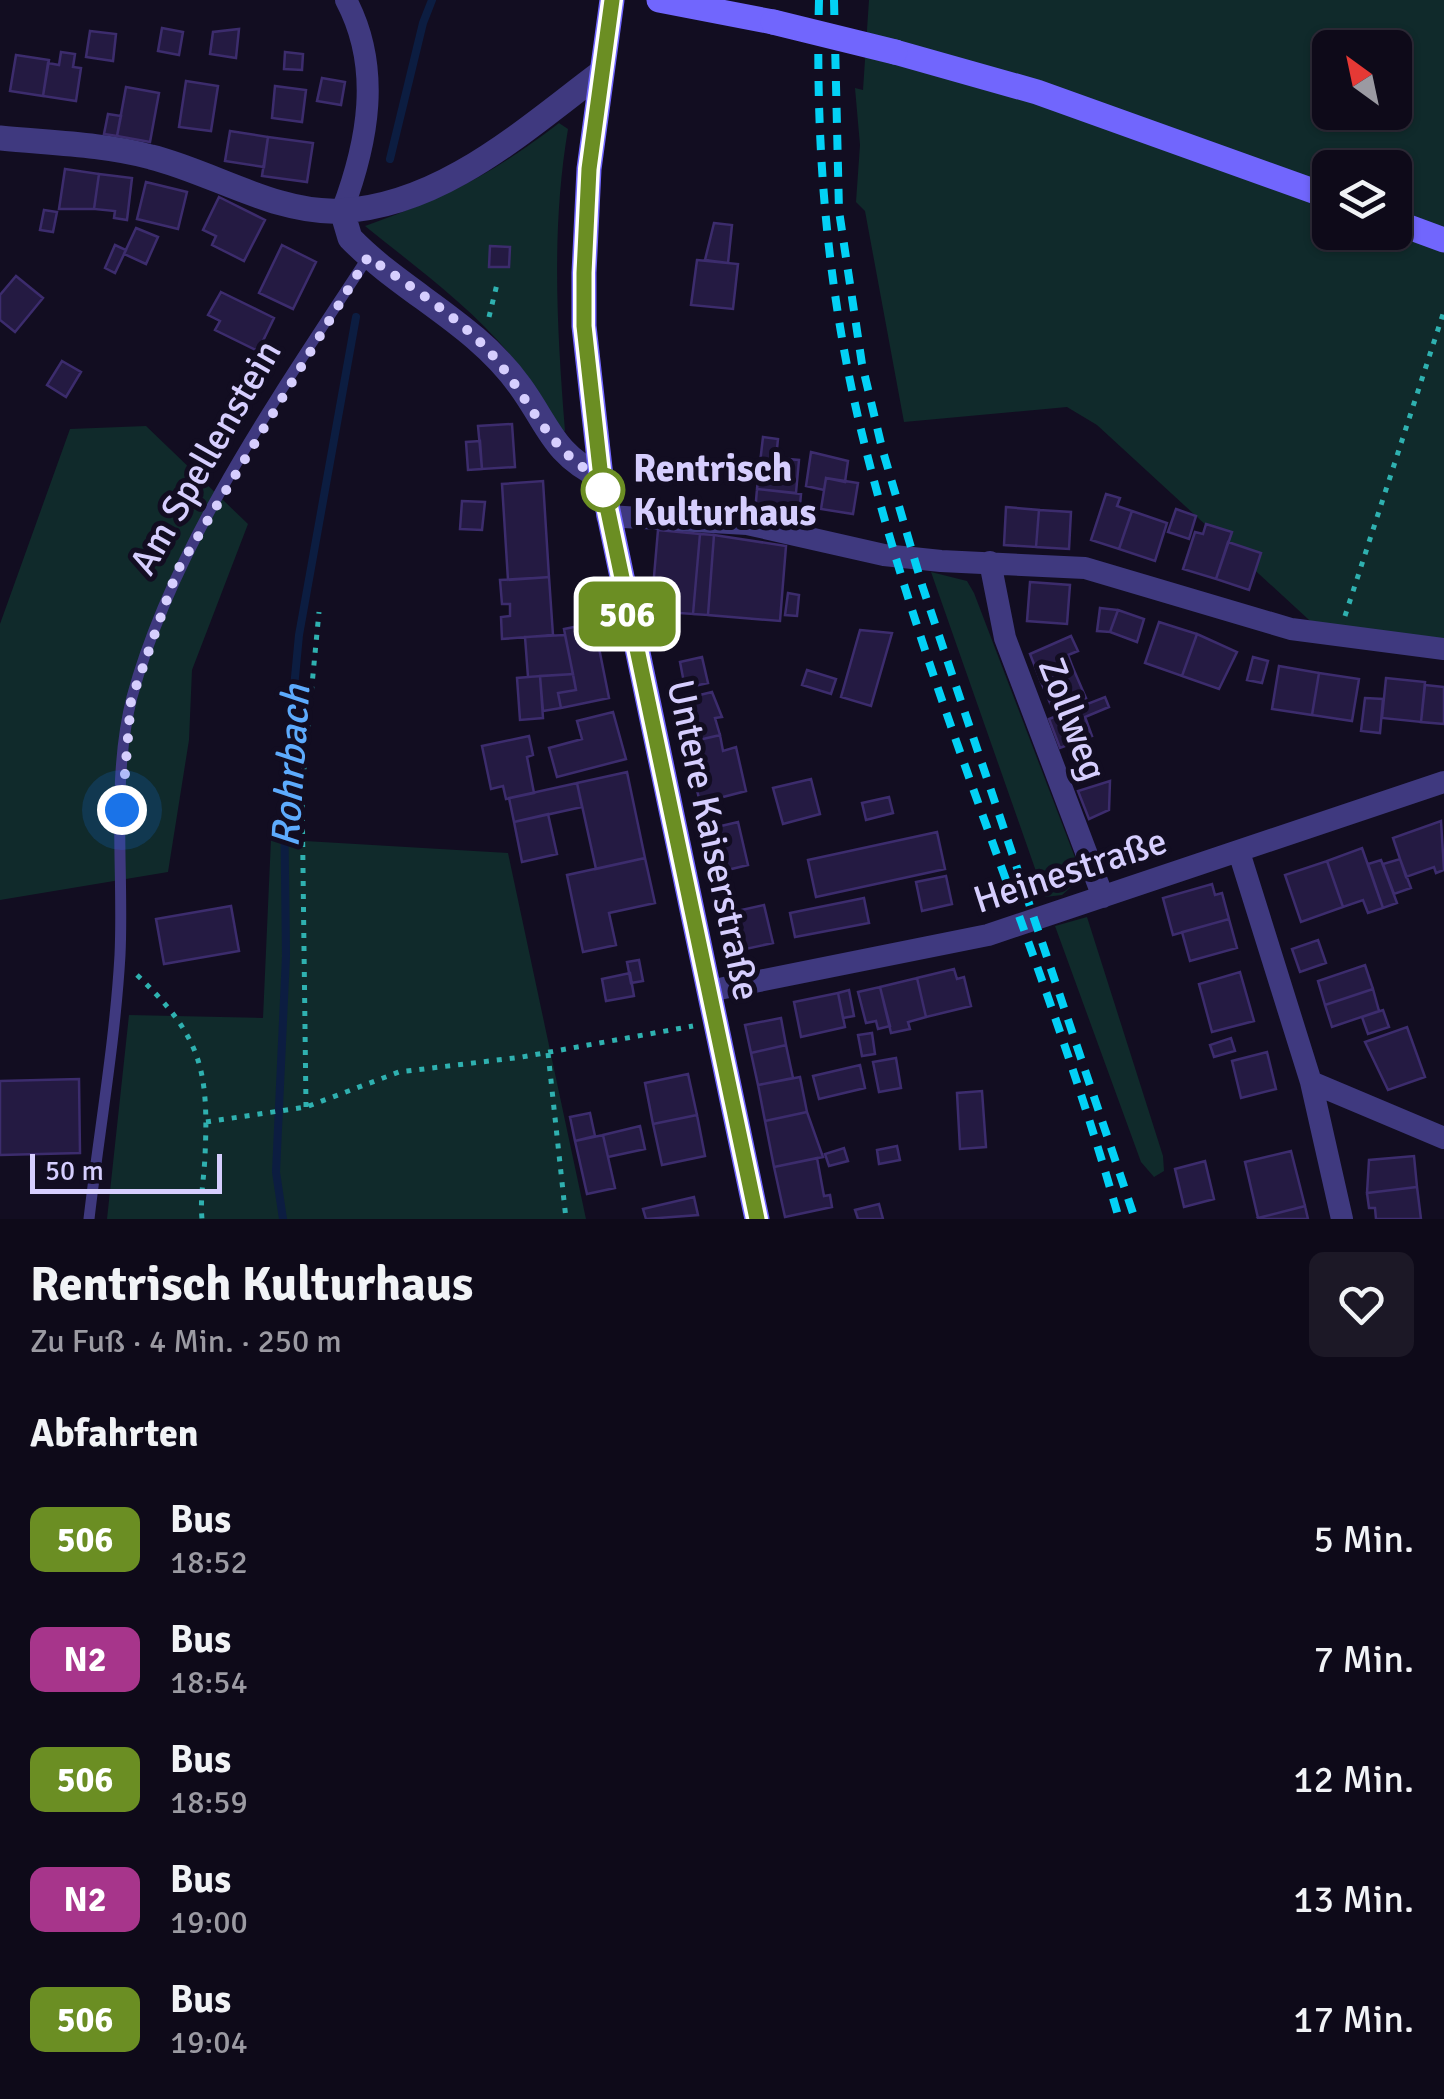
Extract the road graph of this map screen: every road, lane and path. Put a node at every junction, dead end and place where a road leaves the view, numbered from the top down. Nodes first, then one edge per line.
1 (346, 0) edge
2 (612, 0) edge
3 (672, 2) edge
4 (599, 74) junction
5 (0, 138) edge
6 (1312, 191) edge
7 (342, 211) junction
8 (1412, 228) edge
9 (1440, 239) edge
10 (368, 257) junction
11 (498, 280) dead end
12 (1444, 311) edge
13 (483, 345) junction
14 (601, 478) junction
15 (607, 516) junction
16 (990, 562) junction
17 (319, 612) dead end
18 (1338, 638) junction
19 (1444, 648) edge
20 (1444, 782) edge
21 (1239, 852) junction
22 (1103, 897) junction
23 (120, 958) junction
24 (709, 991) junction
25 (716, 1022) junction
26 (548, 1053) junction
27 (1310, 1082) junction
28 (306, 1107) junction
29 (206, 1122) junction
30 (1444, 1138) edge
31 (89, 1219) edge
32 (202, 1219) edge
33 (566, 1219) edge
34 (757, 1219) edge
35 (1342, 1219) edge

1 - 7 street
2 - 4 main road, Untere Kaiserstraße
3 - 6 main road, bridge
4 - 7 street
4 - 14 main road, Untere Kaiserstraße
5 - 7 street
7 - 10 street
8 - 9 main road
10 - 13 street
10 - 23 lane, Am Spellenstein
11 - 13 path
12 - 18 path
13 - 14 street
14 - 15 main road, Untere Kaiserstraße
15 - 16 street
15 - 24 main road, Untere Kaiserstraße
16 - 18 street
16 - 22 street, Zollweg
17 - 28 path
18 - 19 street
20 - 21 street, Heinestraße
21 - 22 street, Heinestraße
21 - 27 street
22 - 24 street, Heinestraße
23 - 29 path
23 - 31 lane, Am Spellenstein
24 - 25 main road, Untere Kaiserstraße
25 - 26 path
25 - 34 main road, Untere Kaiserstraße
26 - 28 path
26 - 33 path
27 - 30 street
27 - 35 street
28 - 29 path
29 - 32 path

